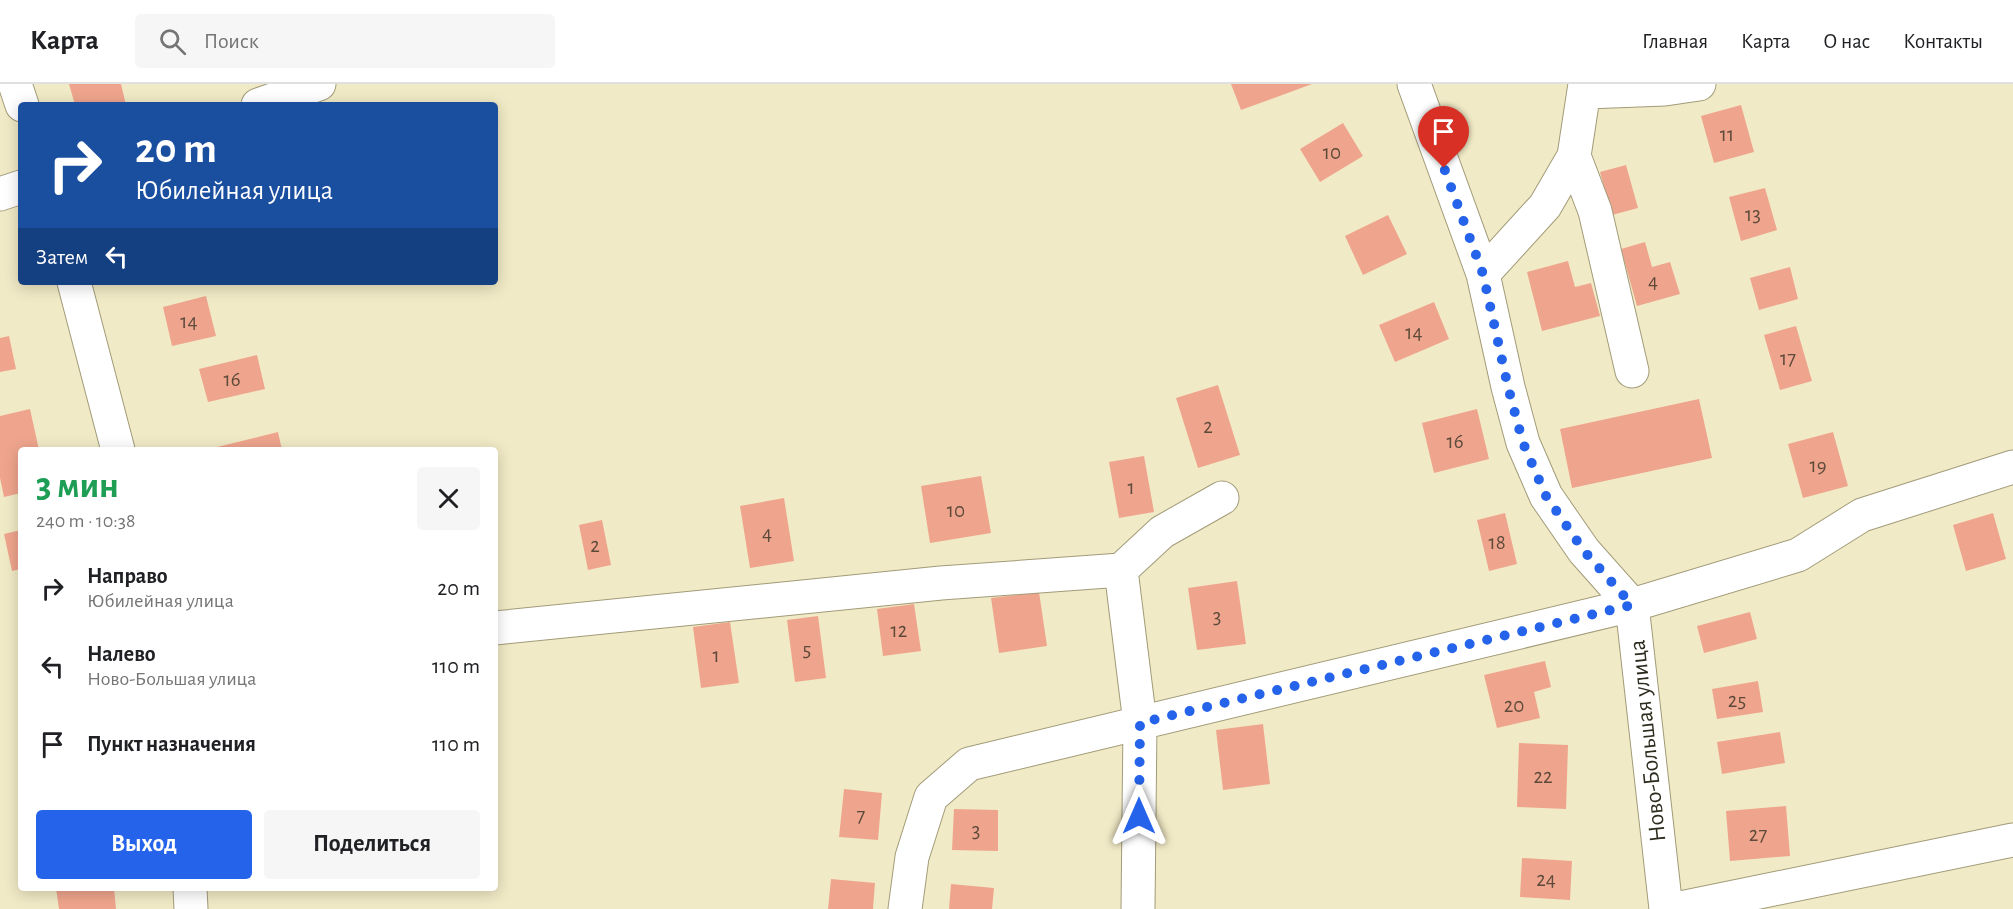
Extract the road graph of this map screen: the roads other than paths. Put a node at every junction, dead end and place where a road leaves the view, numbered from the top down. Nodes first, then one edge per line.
1 (15, 84) edge
2 (319, 84) edge
3 (1413, 84) edge
4 (1699, 84) edge
5 (1586, 88) edge
6 (21, 102) edge
7 (267, 102) edge
8 (1574, 156) junction
9 (18, 188) edge
10 (0, 194) edge
11 (1483, 274) junction
12 (75, 285) edge
13 (1632, 371) dead end
14 (117, 447) edge
15 (2013, 467) edge
16 (1222, 498) dead end
17 (1120, 570) junction
18 (1632, 605) junction
19 (498, 628) edge
20 (1140, 723) junction
21 (2013, 840) edge
22 (190, 891) edge
23 (191, 909) edge
24 (904, 909) edge
25 (1138, 909) edge
26 (1665, 909) edge
27 (1676, 909) edge

1 - 6 street
2 - 7 street
3 - 11 street, Ново-Большая улица
4 - 5 street
5 - 8 street
8 - 11 street
8 - 13 street
9 - 10 street
11 - 18 street, Ново-Большая улица
12 - 14 street
15 - 18 street
16 - 17 street
17 - 19 street
17 - 20 street
18 - 20 street
18 - 26 street, Ново-Большая улица
20 - 24 street
20 - 25 street
21 - 27 street
22 - 23 street

